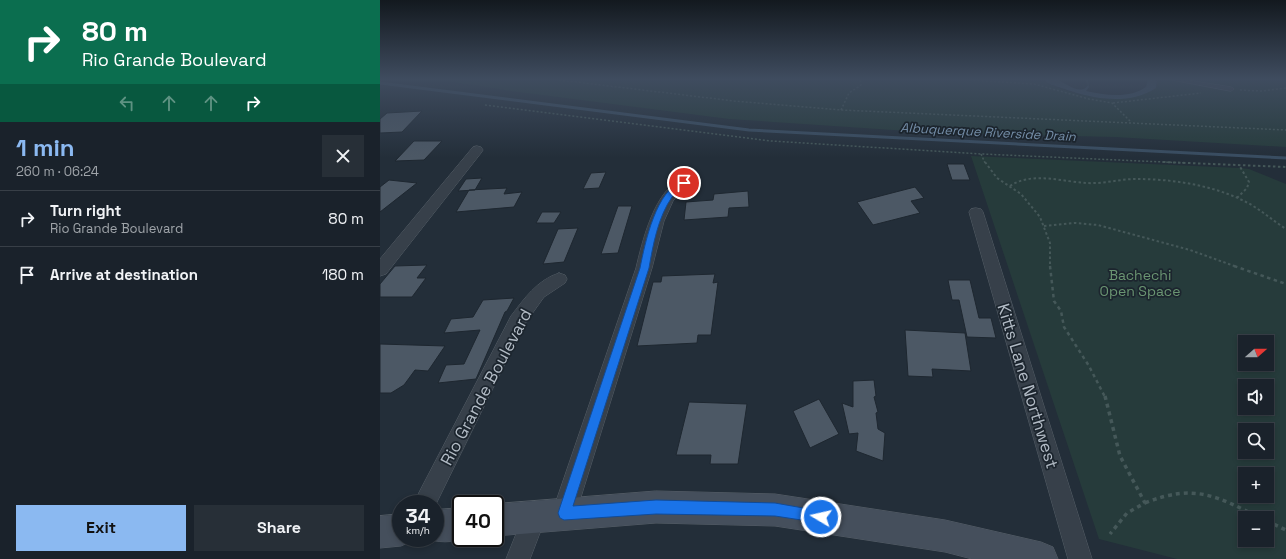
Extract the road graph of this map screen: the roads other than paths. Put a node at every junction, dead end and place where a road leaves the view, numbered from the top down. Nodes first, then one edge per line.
1 (477, 150) dead end
2 (684, 183) dead end
3 (976, 212) dead end
4 (380, 270) edge
5 (559, 279) dead end
6 (429, 495) edge
7 (549, 515) junction
8 (504, 519) edge
9 (392, 531) edge
10 (380, 532) edge
11 (518, 559) edge
12 (1041, 559) edge
13 (1080, 559) edge

1 - 4 street
2 - 7 street
3 - 13 street, Kitts Lane Northwest
5 - 6 street, Rio Grande Boulevard
7 - 8 street
7 - 11 street
7 - 12 street
9 - 10 street

